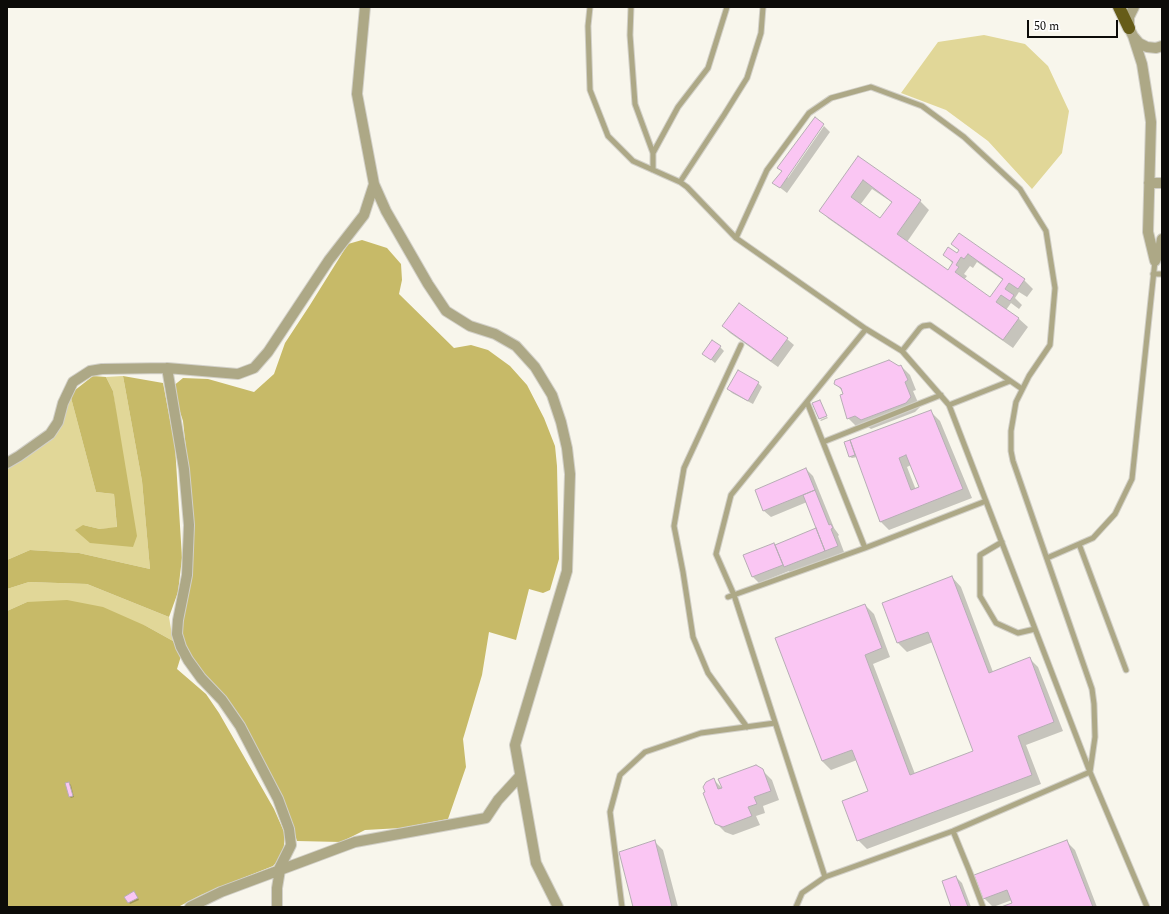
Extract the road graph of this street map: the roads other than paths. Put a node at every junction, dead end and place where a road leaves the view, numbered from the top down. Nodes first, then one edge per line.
1 (365, 7) edge
2 (590, 7) edge
3 (631, 7) edge
4 (727, 7) edge
5 (763, 7) edge
6 (1119, 7) edge
7 (1134, 7) edge
8 (1130, 22) edge
9 (1162, 46) edge
10 (653, 153) junction
11 (653, 170) junction
12 (680, 182) junction
13 (1149, 183) junction
14 (1162, 183) edge
15 (374, 184) junction
16 (736, 238) junction
17 (1162, 239) edge
18 (1155, 261) junction
19 (1153, 274) junction
20 (1162, 274) edge
21 (866, 329) junction
22 (741, 345) dead end
23 (902, 351) junction
24 (167, 368) junction
25 (1010, 381) junction
26 (1022, 389) junction
27 (941, 395) junction
28 (807, 402) junction
29 (949, 405) junction
30 (823, 442) junction
31 (7, 463) edge
32 (986, 501) junction
33 (1002, 542) junction
34 (1079, 544) junction
35 (865, 548) junction
36 (1047, 558) junction
37 (734, 595) junction
38 (728, 597) dead end
39 (1035, 629) junction
40 (1126, 670) dead end
41 (775, 723) junction
42 (747, 727) junction
43 (1090, 772) junction
44 (520, 776) junction
45 (953, 831) junction
46 (279, 871) junction
47 (825, 877) junction
48 (190, 907) edge
49 (277, 907) edge
50 (558, 907) edge
51 (622, 907) edge
52 (796, 907) edge
53 (983, 907) edge
54 (1147, 907) edge

1 - 15 street
2 - 11 lane
3 - 10 lane
4 - 10 lane
5 - 12 lane
6 - 8 highway
7 - 8 street
8 - 9 street
8 - 13 street
10 - 11 lane
11 - 12 lane
12 - 16 lane
13 - 14 street
13 - 18 street
15 - 24 street
15 - 44 street
16 - 21 lane
16 - 26 lane
17 - 18 street
18 - 19 lane
19 - 20 lane
19 - 34 lane
21 - 23 lane
21 - 28 lane
22 - 42 lane
23 - 25 lane
23 - 27 lane
24 - 31 street
24 - 46 street
25 - 26 lane
25 - 29 lane
26 - 36 lane
27 - 29 lane
27 - 30 lane
28 - 30 lane
28 - 37 lane
29 - 32 lane
30 - 35 lane
32 - 33 lane
32 - 35 lane
33 - 39 lane
33 - 39 lane
34 - 36 lane
34 - 40 lane
35 - 37 lane
36 - 43 lane
37 - 38 lane
37 - 41 lane
39 - 43 lane
41 - 42 lane
41 - 47 lane
42 - 51 lane
43 - 45 lane
43 - 54 lane
44 - 46 street
44 - 50 street
45 - 47 lane
45 - 53 lane
46 - 48 street
46 - 49 street
47 - 52 lane

